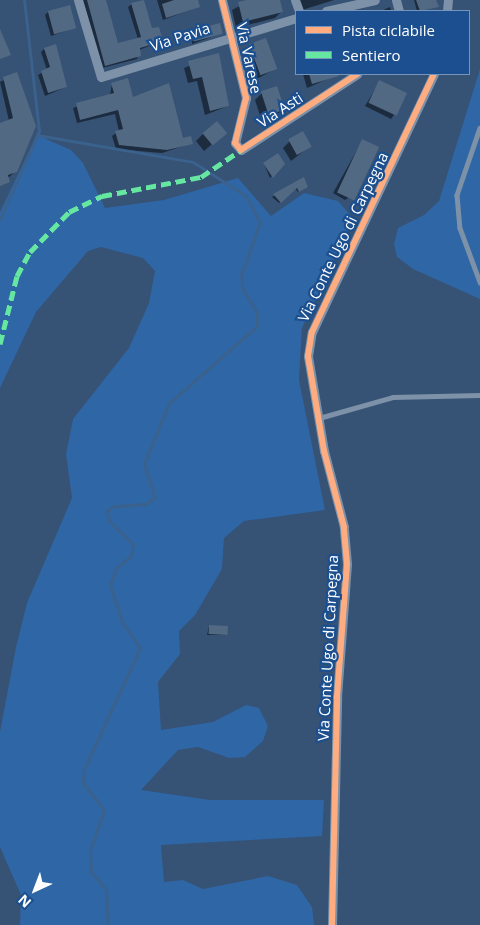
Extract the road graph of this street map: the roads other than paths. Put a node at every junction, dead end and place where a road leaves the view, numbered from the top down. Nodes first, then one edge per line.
1 (78, 0) edge
2 (222, 0) edge
3 (374, 0) edge
4 (330, 10) edge
5 (295, 18) edge
6 (233, 34) junction
7 (355, 75) edge
8 (434, 75) edge
9 (480, 128) edge
10 (241, 150) joint
11 (480, 282) edge
12 (480, 395) edge
13 (317, 419) junction
14 (332, 925) edge

1 - 6 street, Via Pavia
2 - 6 street, Via Varese
3 - 4 street
5 - 6 street, Via Pavia
6 - 10 street, Via Varese
7 - 10 street, Via Asti
8 - 13 street, Via Conte Ugo di Carpegna
9 - 11 lane
12 - 13 lane
13 - 14 street, Via Conte Ugo di Carpegna

